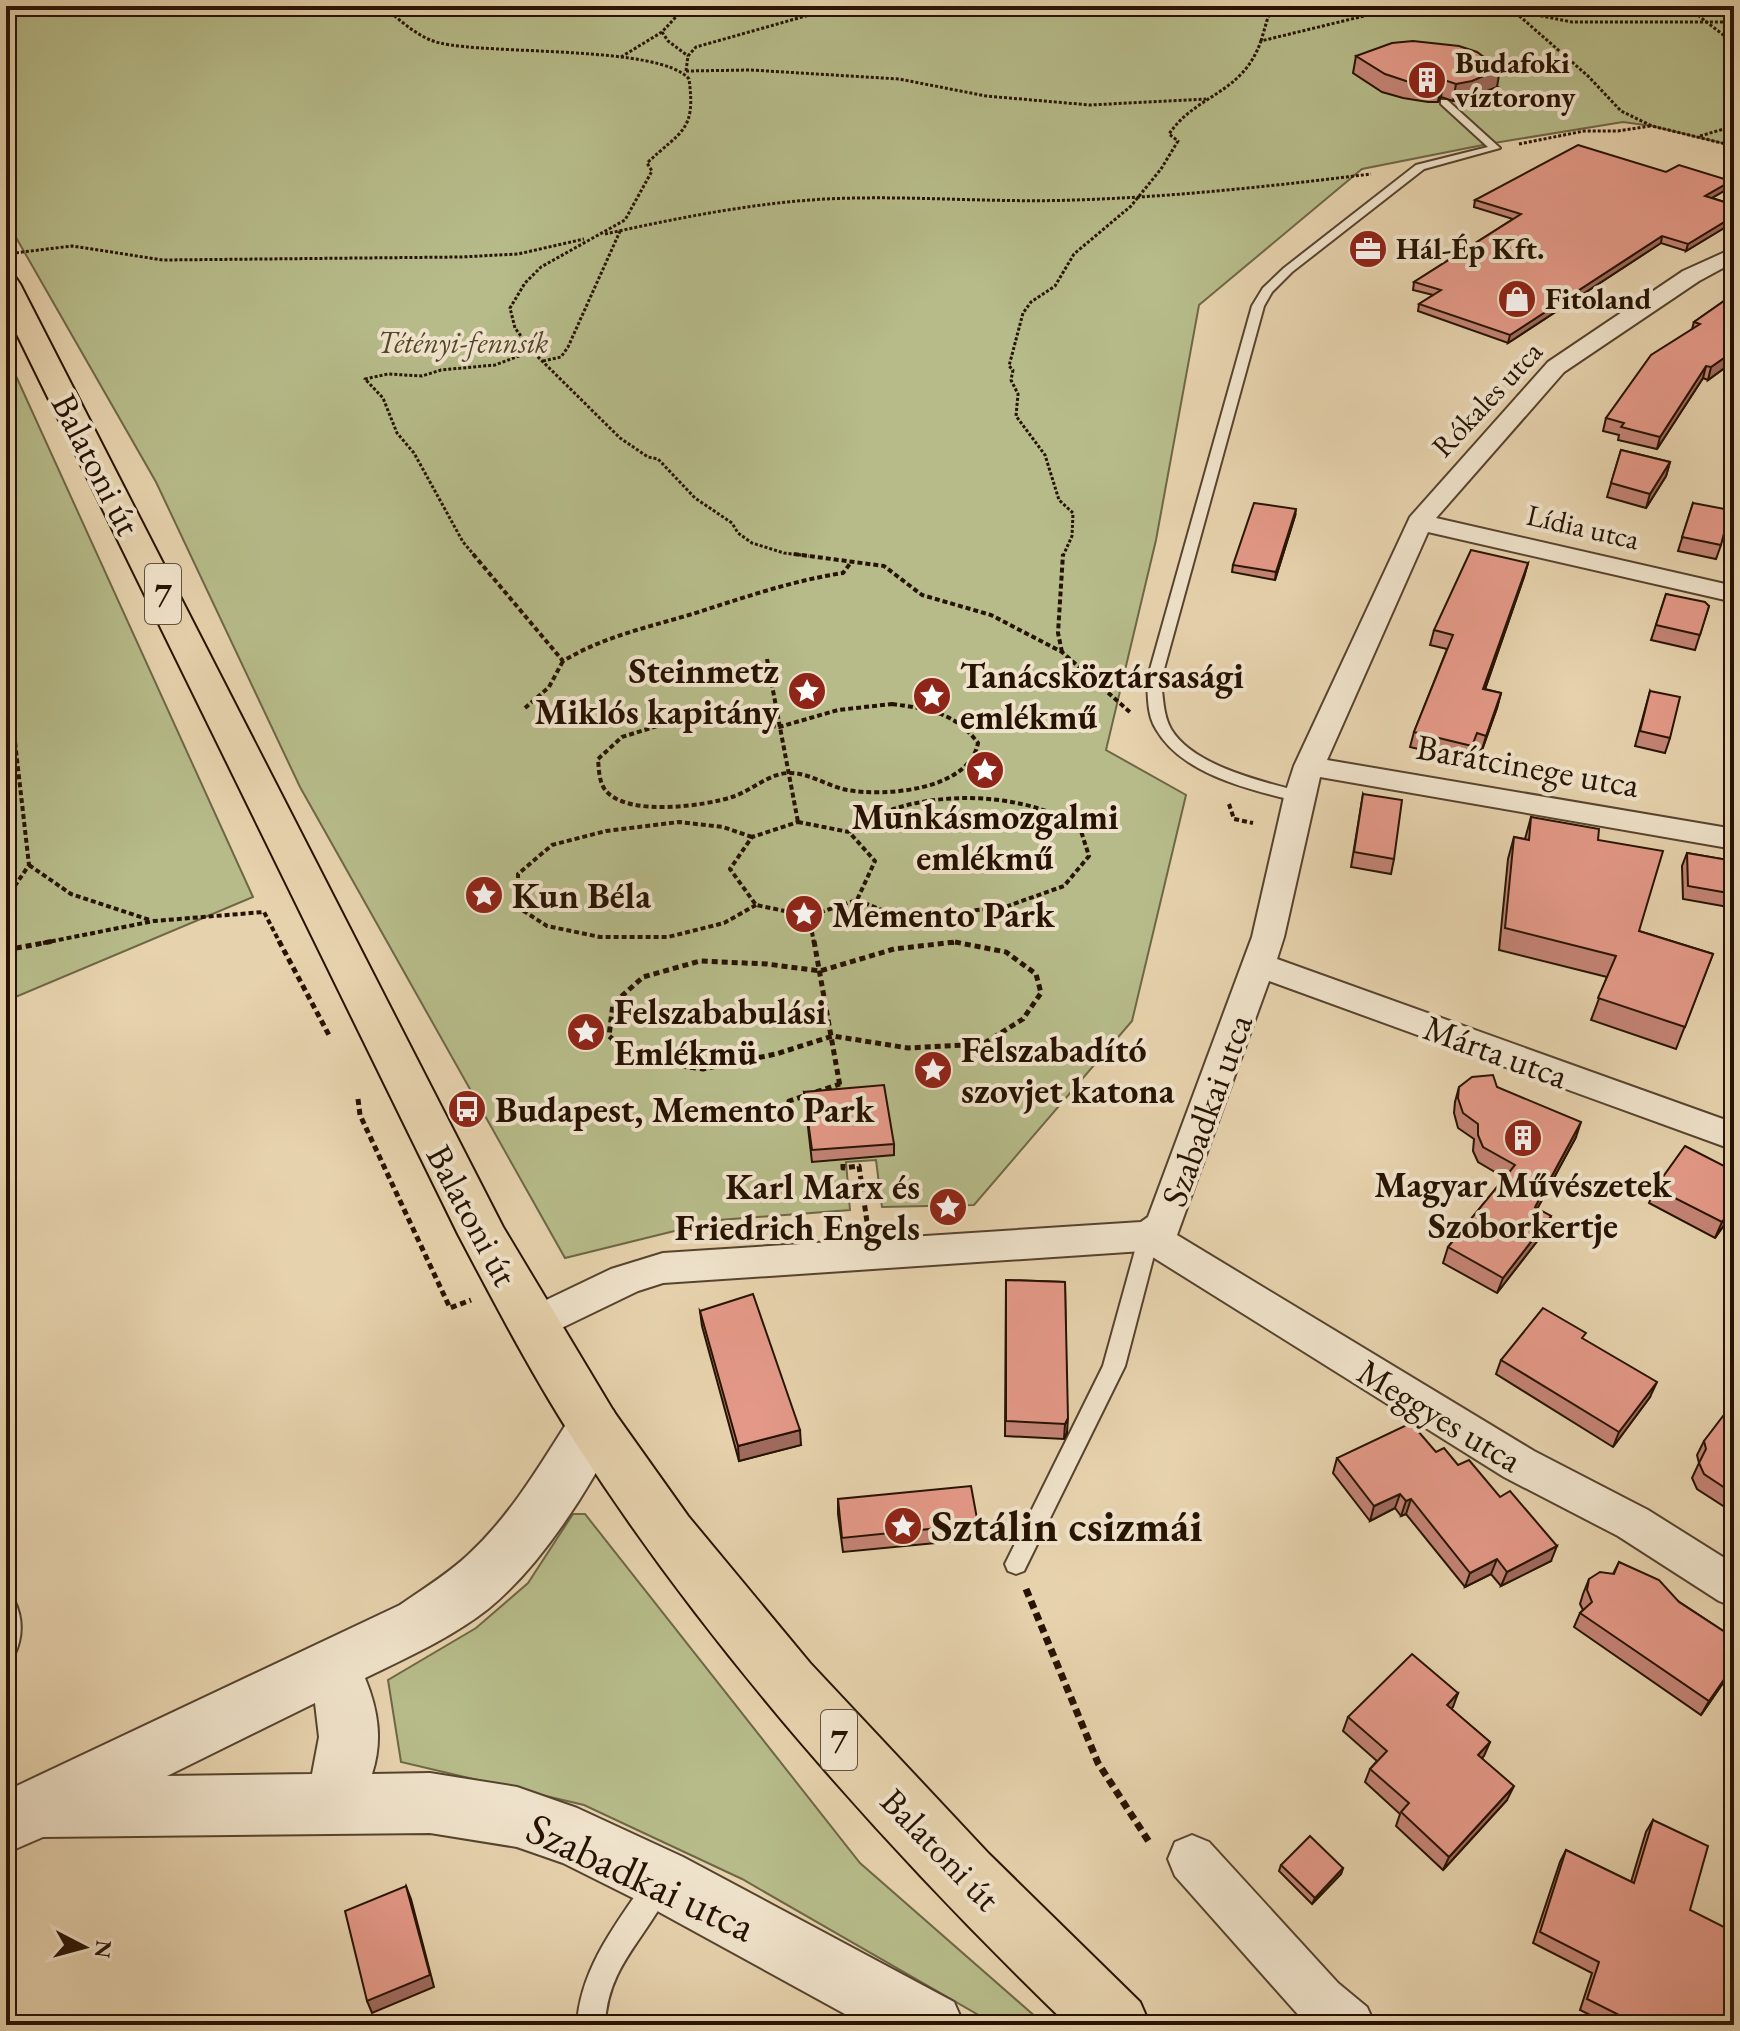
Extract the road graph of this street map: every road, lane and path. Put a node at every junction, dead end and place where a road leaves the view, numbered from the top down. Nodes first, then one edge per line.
1 (383, 6) edge
2 (686, 6) edge
3 (841, 6) edge
4 (1276, 6) edge
5 (1405, 6) edge
6 (1508, 6) edge
7 (1686, 6) edge
8 (1514, 11) junction
9 (1734, 22) edge
10 (1707, 23) junction
11 (662, 32) junction
12 (1261, 41) junction
13 (1734, 48) edge
14 (688, 56) junction
15 (620, 57) junction
16 (686, 71) junction
17 (689, 79) junction
18 (1208, 99) junction
19 (1444, 102) edge
20 (1652, 126) junction
21 (1734, 126) edge
22 (1698, 136) junction
23 (1734, 146) edge
24 (1495, 148) junction
25 (1420, 167) junction
26 (1136, 195) junction
27 (625, 220) junction
28 (621, 230) junction
29 (594, 236) junction
30 (6, 254) edge
31 (1734, 254) edge
32 (6, 284) edge
33 (532, 351) junction
34 (542, 362) junction
35 (1419, 522) junction
36 (852, 561) junction
37 (1734, 594) edge
38 (1062, 652) junction
39 (767, 659) dead end
40 (563, 661) junction
41 (6, 663) edge
42 (525, 708) dead end
43 (779, 727) junction
44 (1164, 730) junction
45 (788, 773) junction
46 (1304, 782) junction
47 (798, 822) junction
48 (849, 832) junction
49 (752, 837) junction
50 (1734, 839) edge
51 (29, 865) junction
52 (6, 899) edge
53 (857, 900) junction
54 (756, 905) junction
55 (809, 916) junction
56 (154, 921) junction
57 (6, 950) edge
58 (1259, 965) junction
59 (820, 971) junction
60 (833, 1036) junction
61 (330, 1037) dead end
62 (841, 1084) junction
63 (841, 1098) edge
64 (358, 1099) dead end
65 (723, 1122) dead end
66 (1734, 1137) edge
67 (842, 1140) edge
68 (1149, 1236) junction
69 (867, 1255) junction
70 (478, 1297) dead end
71 (533, 1324) junction
72 (594, 1426) junction
73 (1016, 1564) joint
74 (1734, 1587) edge
75 (6, 1607) edge
76 (6, 1648) edge
77 (332, 1667) junction
78 (330, 1806) junction
79 (24, 1815) edge
80 (1192, 1859) joint
81 (661, 1879) junction
82 (591, 2025) edge
83 (931, 2025) edge
84 (1117, 2025) edge
85 (1349, 2025) edge

1 - 15 path
2 - 11 path
3 - 14 path
4 - 12 path
5 - 12 path
6 - 8 path
7 - 10 path
8 - 10 path
8 - 20 path
9 - 10 path
10 - 13 path
11 - 14 path
11 - 15 path
12 - 18 path
14 - 16 path
15 - 17 path
16 - 17 path
16 - 18 path
17 - 27 path
18 - 26 path
19 - 24 lane
20 - 22 path
20 - 24 path
21 - 22 path
22 - 23 path
24 - 25 lane
25 - 26 path
25 - 44 lane
26 - 28 path
26 - 38 path
27 - 28 path
27 - 29 path
28 - 29 path
28 - 34 path
29 - 30 path
29 - 33 path
31 - 35 street, Rókales utca
32 - 71 main road, Balatoni út / 7
33 - 34 path
33 - 40 path
34 - 36 path
35 - 37 street, Lídia utca
35 - 46 street, Szabadkai utca
36 - 38 path
36 - 40 path
38 - 44 path
39 - 43 path
40 - 42 path
41 - 51 path
43 - 45 path
43 - 45 path
43 - 45 path
44 - 46 lane
45 - 47 path
46 - 50 street, Barátcinege utca
46 - 58 street, Szabadkai utca
47 - 48 path
47 - 49 path
48 - 53 path
48 - 53 path
49 - 54 path
49 - 54 path
51 - 52 path
51 - 56 path
53 - 55 path
54 - 55 path
55 - 59 path
56 - 57 path
56 - 61 path
58 - 66 street, Márta utca
58 - 68 street, Szabadkai utca
59 - 60 path
59 - 60 path
59 - 60 path
60 - 62 path
62 - 63 path
62 - 65 path
64 - 70 path
67 - 69 path
68 - 69 street, Szabadkai utca
68 - 73 lane
68 - 74 street, Meggyes utca
69 - 71 street, Szabadkai utca
71 - 72 main road, Balatoni út / 7
72 - 77 street, Szabadkai utca
72 - 84 main road, Balatoni út / 7
73 - 80 path
75 - 76 lane
77 - 78 street
77 - 79 street, Szabadkai utca
78 - 79 street, Szabadkai utca
78 - 81 street, Szabadkai utca
80 - 85 street
81 - 82 lane
81 - 83 street, Szabadkai utca

